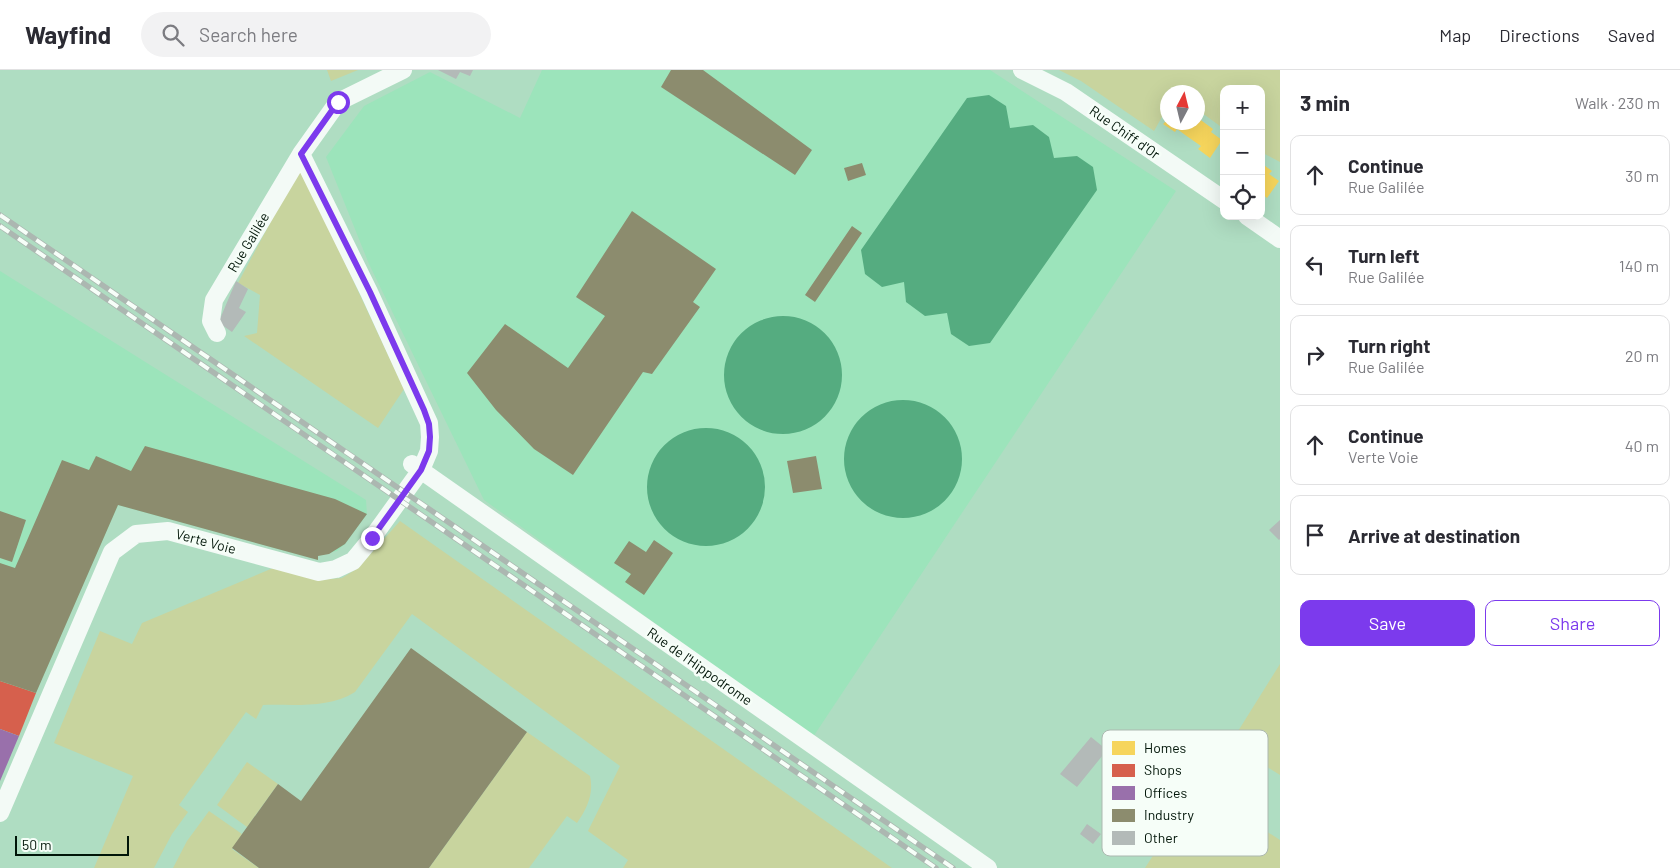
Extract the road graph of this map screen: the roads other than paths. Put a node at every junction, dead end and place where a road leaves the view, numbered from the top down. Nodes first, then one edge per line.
1 (403, 70) edge
2 (1022, 70) edge
3 (301, 154) junction
4 (1220, 197) edge
5 (1253, 220) edge
6 (1280, 239) edge
7 (216, 333) dead end
8 (416, 467) junction
9 (0, 814) edge
10 (988, 868) edge

1 - 3 street, Rue Galilée
2 - 4 street, Rue Chiff d'Or
3 - 7 street, Rue Galilée
3 - 8 street
5 - 6 street
8 - 9 street, Verte Voie
8 - 10 street, Rue de l'Hippodrome

